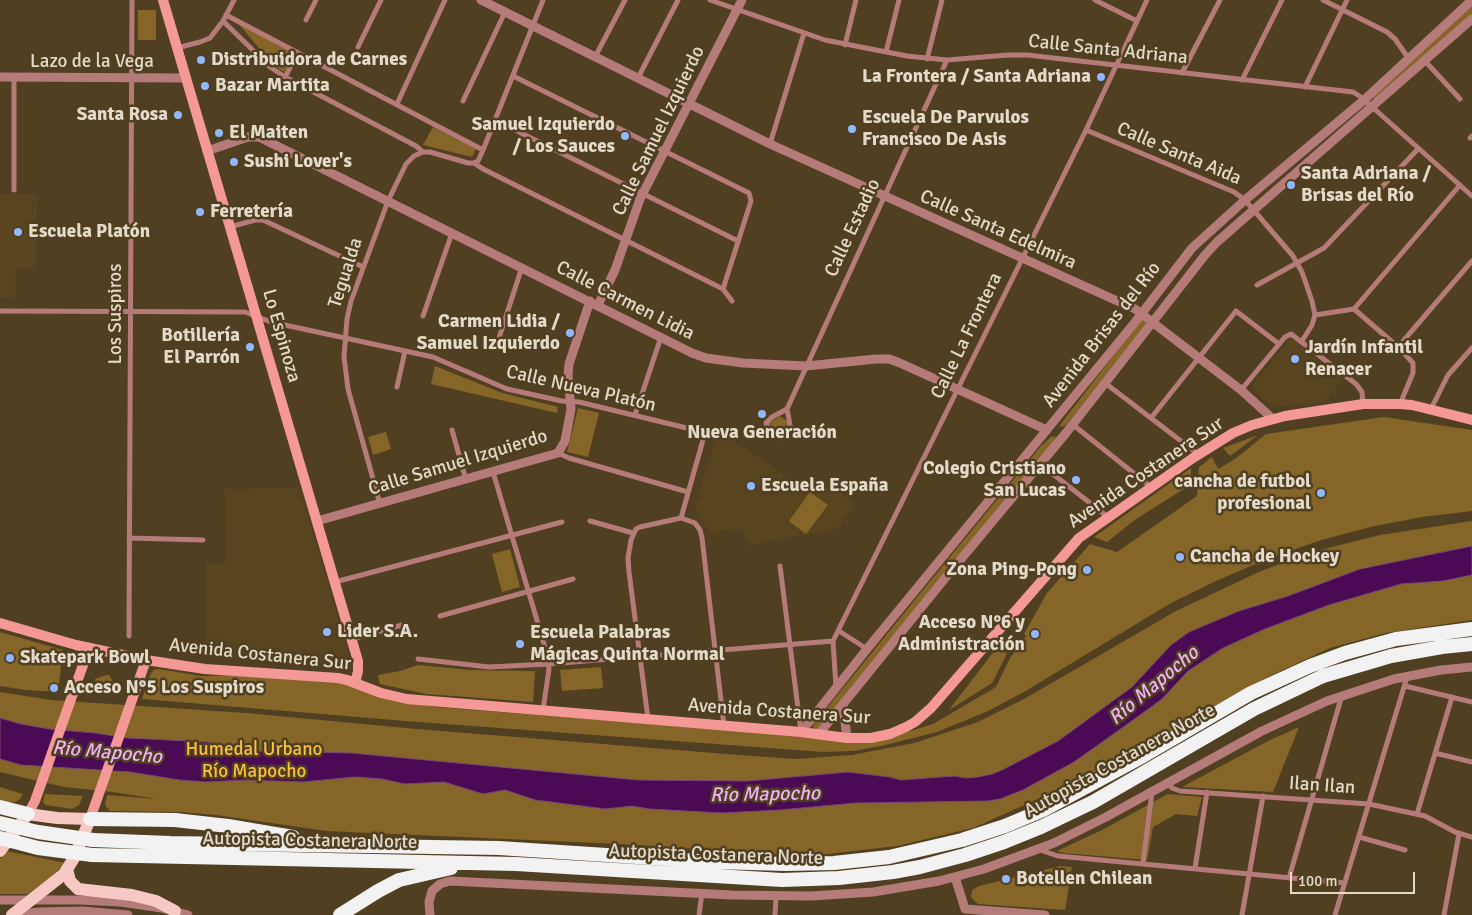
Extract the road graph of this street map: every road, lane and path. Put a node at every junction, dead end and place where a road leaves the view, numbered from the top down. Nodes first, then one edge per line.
1 (132, 0) edge
2 (163, 0) edge
3 (234, 0) edge
4 (316, 0) edge
5 (381, 0) edge
6 (445, 0) edge
7 (481, 0) edge
8 (543, 0) edge
9 (625, 0) edge
10 (678, 0) edge
11 (710, 0) edge
12 (742, 0) edge
13 (856, 0) edge
14 (899, 0) edge
15 (942, 0) edge
16 (1095, 0) edge
17 (1147, 0) edge
18 (1220, 0) edge
19 (1282, 0) edge
20 (1323, 0) edge
21 (1347, 0) edge
22 (1472, 0) edge
23 (738, 10) junction
24 (1343, 10) junction
25 (505, 12) junction
26 (225, 18) junction
27 (306, 20) dead end
28 (1137, 21) junction
29 (1471, 22) edge
30 (533, 26) junction
31 (804, 33) junction
32 (845, 45) junction
33 (176, 48) junction
34 (358, 48) dead end
35 (886, 52) junction
36 (298, 53) junction
37 (595, 57) junction
38 (927, 59) junction
39 (1409, 59) junction
40 (947, 60) junction
41 (1425, 61) junction
42 (1115, 66) junction
43 (1182, 73) junction
44 (513, 76) junction
45 (285, 77) junction
46 (0, 78) edge
47 (14, 78) junction
48 (132, 78) junction
49 (185, 78) junction
50 (638, 78) junction
51 (1242, 80) junction
52 (1305, 87) junction
53 (1460, 99) dead end
54 (1364, 100) junction
55 (463, 101) dead end
56 (689, 103) junction
57 (397, 104) junction
58 (1372, 108) junction
59 (495, 120) junction
60 (1086, 130) junction
61 (770, 144) junction
62 (1418, 148) junction
63 (483, 150) junction
64 (665, 150) junction
65 (207, 151) junction
66 (423, 152) junction
67 (474, 162) junction
68 (1460, 185) junction
69 (14, 190) dead end
70 (643, 194) junction
71 (1472, 196) edge
72 (884, 197) junction
73 (1245, 200) junction
74 (388, 201) junction
75 (1255, 210) junction
76 (230, 227) junction
77 (452, 233) junction
78 (626, 240) junction
79 (738, 241) junction
80 (1022, 259) junction
81 (1472, 261) edge
82 (1297, 262) junction
83 (363, 266) junction
84 (522, 267) junction
85 (1257, 285) dead end
86 (723, 289) junction
87 (732, 301) dead end
88 (594, 303) junction
89 (1354, 309) junction
90 (0, 311) edge
91 (130, 312) junction
92 (1142, 314) junction
93 (1315, 315) junction
94 (423, 316) dead end
95 (257, 317) junction
96 (1154, 322) junction
97 (661, 337) junction
98 (345, 338) junction
99 (498, 340) dead end
100 (1302, 341) junction
101 (1279, 344) junction
102 (1398, 347) junction
103 (1472, 348) edge
104 (405, 350) junction
105 (1199, 357) junction
106 (806, 366) junction
107 (1105, 383) junction
108 (397, 387) dead end
109 (958, 389) junction
110 (1240, 390) junction
111 (571, 401) junction
112 (1363, 404) junction
113 (1400, 404) junction
114 (787, 409) junction
115 (1431, 409) junction
116 (635, 415) junction
117 (1151, 418) junction
118 (1273, 419) junction
119 (1472, 420) edge
120 (1072, 424) junction
121 (452, 430) dead end
122 (1047, 430) junction
123 (558, 453) junction
124 (1198, 454) junction
125 (1040, 464) junction
126 (493, 472) junction
127 (466, 480) junction
128 (1151, 487) junction
129 (688, 492) junction
130 (380, 504) junction
131 (1108, 517) junction
132 (682, 518) junction
133 (317, 521) junction
134 (590, 521) dead end
135 (562, 522) dead end
136 (633, 533) junction
137 (512, 535) junction
138 (129, 538) junction
139 (203, 540) dead end
140 (780, 566) dead end
141 (573, 580) dead end
142 (335, 582) junction
143 (529, 592) junction
144 (440, 616) dead end
145 (0, 622) edge
146 (406, 624) dead end
147 (1472, 629) edge
148 (839, 630) junction
149 (128, 636) dead end
150 (352, 639) junction
151 (833, 641) junction
152 (789, 644) junction
153 (1472, 644) edge
154 (88, 648) junction
155 (867, 649) junction
156 (714, 650) junction
157 (641, 656) junction
158 (418, 659) dead end
159 (146, 660) junction
160 (549, 664) junction
161 (1472, 667) edge
162 (1408, 677) junction
163 (355, 683) junction
164 (1405, 686) junction
165 (836, 689) junction
166 (1342, 695) junction
167 (1452, 697) junction
168 (1472, 702) edge
169 (843, 704) junction
170 (543, 711) junction
171 (648, 720) junction
172 (724, 726) junction
173 (801, 732) junction
174 (818, 735) junction
175 (847, 738) junction
176 (1435, 753) junction
177 (1472, 762) edge
178 (1167, 783) junction
179 (1152, 791) junction
180 (1207, 792) junction
181 (1263, 796) junction
182 (1311, 800) junction
183 (1369, 804) junction
184 (0, 807) edge
185 (92, 813) junction
186 (28, 814) junction
187 (1417, 814) junction
188 (0, 822) edge
189 (1459, 834) junction
190 (1359, 837) junction
191 (1472, 837) edge
192 (0, 838) edge
193 (346, 844) junction
194 (1039, 849) junction
195 (1405, 850) dead end
196 (0, 851) edge
197 (494, 863) junction
198 (1143, 864) junction
199 (1195, 868) junction
200 (67, 869) junction
201 (1249, 874) junction
202 (955, 877) junction
203 (1289, 878) junction
204 (1345, 883) junction
205 (702, 893) junction
206 (776, 896) junction
207 (32, 899) junction
208 (0, 900) edge
209 (175, 911) junction
210 (965, 912) edge
211 (427, 914) edge
212 (12, 915) edge
213 (18, 915) edge
214 (128, 915) edge
215 (188, 915) edge
216 (340, 915) edge
217 (700, 915) edge
218 (775, 915) edge
219 (1045, 915) edge
220 (1242, 915) edge
221 (1335, 915) edge
222 (1444, 915) edge

1 - 48 street, Los Suspiros
2 - 33 main road, Lo Espinoza
3 - 26 street
4 - 27 street
5 - 34 street
6 - 57 street
7 - 25 street, Calle Santa Edelmira
8 - 30 street
9 - 37 street
10 - 50 street
11 - 23 street, Calle Santa Adriana
12 - 23 street, Calle Samuel Izquierdo
13 - 32 street
14 - 35 street
15 - 38 street
16 - 28 street
17 - 28 street, Calle La Frontera
18 - 43 street
19 - 51 street
20 - 24 street
21 - 24 street
22 - 39 street, Avenida Brisas del Río
23 - 31 street, Calle Santa Adriana
23 - 56 street, Calle Samuel Izquierdo
24 - 39 street
24 - 52 street
25 - 30 street, Calle Santa Edelmira
25 - 55 street
26 - 33 street
26 - 36 street
26 - 45 street
28 - 42 street, Calle La Frontera
29 - 41 street, Avenida Brisas del Río
30 - 37 street, Calle Santa Edelmira
30 - 44 street
31 - 32 street, Calle Santa Adriana
31 - 61 street
32 - 35 street, Calle Santa Adriana
33 - 49 main road, Lo Espinoza
35 - 38 street, Calle Santa Adriana
36 - 45 street
36 - 57 street
37 - 50 street, Calle Santa Edelmira
38 - 40 street, Calle Santa Adriana
39 - 54 street, Avenida Brisas del Río
40 - 42 street, Calle Santa Adriana
40 - 72 street, Calle Estadio
41 - 53 street
41 - 58 street, Avenida Brisas del Río
42 - 43 street, Calle Santa Adriana
42 - 60 street, Calle La Frontera
43 - 51 street, Calle Santa Adriana
44 - 59 street
44 - 64 street
45 - 66 street
46 - 47 street, Lazo de la Vega
47 - 48 street, Lazo de la Vega
47 - 69 street
48 - 49 street, Lazo de la Vega
48 - 91 street, Los Suspiros
49 - 65 main road, Lo Espinoza
50 - 56 street, Calle Santa Edelmira
51 - 52 street, Calle Santa Adriana
52 - 54 street, Calle Santa Adriana
54 - 58 street, Calle Santa Adriana
54 - 73 street, Avenida Brisas del Río
56 - 61 street, Calle Santa Edelmira
56 - 64 street, Calle Samuel Izquierdo
57 - 63 street
58 - 62 street, Calle Santa Adriana
58 - 75 street, Avenida Brisas del Río
59 - 63 street
59 - 70 street
60 - 73 street, Calle Santa Aida
60 - 80 street, Calle La Frontera
61 - 72 street, Calle Santa Edelmira
62 - 68 street, Calle Santa Adriana
62 - 82 street
63 - 67 street
64 - 70 street, Calle Samuel Izquierdo
64 - 79 street
65 - 74 street, Calle Carmen Lidia
65 - 76 main road, Lo Espinoza
66 - 67 street
66 - 74 street, Tegualda
67 - 78 street
68 - 71 street, Calle Santa Adriana
68 - 89 street
70 - 78 street, Calle Samuel Izquierdo
70 - 79 street
72 - 80 street, Calle Santa Edelmira
72 - 106 street, Calle Estadio
73 - 75 street, Calle Santa Aida
73 - 92 street, Avenida Brisas del Río
74 - 77 street, Calle Carmen Lidia
74 - 83 street, Tegualda
75 - 82 street, Calle Santa Aida
75 - 96 street, Avenida Brisas del Río
76 - 83 street
76 - 95 main road, Lo Espinoza
77 - 84 street, Calle Carmen Lidia
77 - 94 street
78 - 86 street
78 - 88 street, Calle Samuel Izquierdo
79 - 86 street
80 - 92 street, Calle Santa Edelmira
80 - 109 street, Calle La Frontera
81 - 102 street
82 - 85 street
82 - 93 street, Calle Santa Aida
83 - 98 street, Tegualda
84 - 88 street, Calle Carmen Lidia
84 - 99 street
86 - 87 street
88 - 97 street, Calle Carmen Lidia
88 - 111 street, Calle Samuel Izquierdo
89 - 93 street
89 - 102 street
90 - 91 street, Calle Nueva Platón
91 - 95 street, Calle Nueva Platón
91 - 138 street, Los Suspiros
92 - 96 street, Calle Santa Edelmira
92 - 122 street, Avenida Brisas del Río
93 - 100 street
95 - 98 street, Calle Nueva Platón
95 - 133 main road, Lo Espinoza
96 - 105 street, Calle Santa Edelmira
96 - 107 street, Avenida Brisas del Río
97 - 106 street, Calle Carmen Lidia
97 - 116 street
98 - 104 street, Calle Nueva Platón
98 - 130 street, Tegualda
100 - 101 street
100 - 112 street
101 - 105 street
101 - 110 street
102 - 113 street
103 - 115 street
104 - 108 street
104 - 111 street, Calle Nueva Platón
105 - 110 street, Calle Santa Edelmira
105 - 117 street
106 - 109 street, Calle Carmen Lidia
106 - 114 street, Calle Estadio
107 - 117 street
107 - 120 street, Avenida Brisas del Río
109 - 122 street, Calle Carmen Lidia
109 - 148 street, Calle La Frontera
110 - 118 street, Calle Santa Edelmira
111 - 116 street, Calle Nueva Platón
111 - 123 street, Calle Samuel Izquierdo
112 - 113 main road, Avenida Costanera Sur
112 - 118 main road, Avenida Costanera Sur
113 - 115 main road, Avenida Costanera Sur
114 - 114 street, Calle Estadio
115 - 119 main road, Avenida Costanera Sur
116 - 129 street, Calle Nueva Platón
117 - 124 street
118 - 124 main road, Avenida Costanera Sur
120 - 125 street, Avenida Brisas del Río
120 - 128 street
121 - 127 street
122 - 155 street, Avenida Brisas del Río
123 - 126 street, Calle Samuel Izquierdo
123 - 129 street
124 - 128 main road, Avenida Costanera Sur
125 - 131 street
125 - 169 street, Avenida Brisas del Río
126 - 127 street, Calle Samuel Izquierdo
126 - 137 street
127 - 130 street, Calle Samuel Izquierdo
128 - 131 main road, Avenida Costanera Sur
129 - 132 street, Calle Nueva Platón
130 - 133 street, Calle Samuel Izquierdo
131 - 175 main road, Avenida Costanera Sur
132 - 136 street
132 - 156 street
133 - 142 main road, Lo Espinoza
134 - 136 street
135 - 137 street
136 - 157 street
137 - 142 street
137 - 143 street
138 - 139 street
138 - 149 street, Los Suspiros
140 - 152 street
141 - 143 street
142 - 150 main road, Lo Espinoza
143 - 144 street
143 - 160 street
145 - 154 main road, Avenida Costanera Sur
146 - 150 street
147 - 193 highway, Autopista Costanera Norte
148 - 151 street, Calle La Frontera
148 - 155 street
150 - 163 main road, Lo Espinoza
151 - 152 street
151 - 165 street
152 - 156 street
152 - 173 street
153 - 197 highway, Autopista Costanera Norte
154 - 159 main road, Avenida Costanera Sur
154 - 186 main road
155 - 165 street, Avenida Brisas del Río
156 - 157 street
156 - 172 street
157 - 160 street
157 - 171 street
158 - 160 street
159 - 163 main road, Avenida Costanera Sur
159 - 185 main road
160 - 170 street
161 - 162 street
162 - 164 street
162 - 166 street
163 - 170 main road, Avenida Costanera Sur
164 - 167 street
164 - 183 street
165 - 173 street, Avenida Brisas del Río
166 - 178 street
166 - 182 street
167 - 168 street
167 - 176 street
169 - 174 street, Avenida Brisas del Río
169 - 175 street
170 - 171 main road, Avenida Costanera Sur
171 - 172 main road, Avenida Costanera Sur
172 - 173 main road, Avenida Costanera Sur
173 - 174 main road, Avenida Costanera Sur
174 - 175 main road, Avenida Costanera Sur
176 - 177 street
176 - 187 street
178 - 179 street
178 - 180 street, Ilan Ilan
179 - 194 street
179 - 198 street
180 - 181 street, Ilan Ilan
180 - 199 street
181 - 182 street, Ilan Ilan
181 - 201 street
182 - 183 street, Ilan Ilan
182 - 203 street
183 - 187 street, Ilan Ilan
183 - 190 street
184 - 186 highway
185 - 186 main road
185 - 193 highway
185 - 200 main road
186 - 196 main road
187 - 189 street, Ilan Ilan
188 - 193 highway, Autopista Costanera Norte, bridge
189 - 191 street, Ilan Ilan
189 - 222 street
190 - 195 street
190 - 204 street
192 - 197 highway, Autopista Costanera Norte, bridge
194 - 198 street
194 - 202 street
197 - 216 highway
198 - 199 street
199 - 201 street
200 - 207 main road
200 - 209 main road
201 - 203 street
201 - 220 street
202 - 206 street
202 - 210 street
203 - 204 street
204 - 221 street
205 - 206 street
205 - 211 street
205 - 217 street
206 - 218 street
207 - 208 street
207 - 209 street
207 - 212 main road
209 - 215 street
210 - 219 street
213 - 214 street

